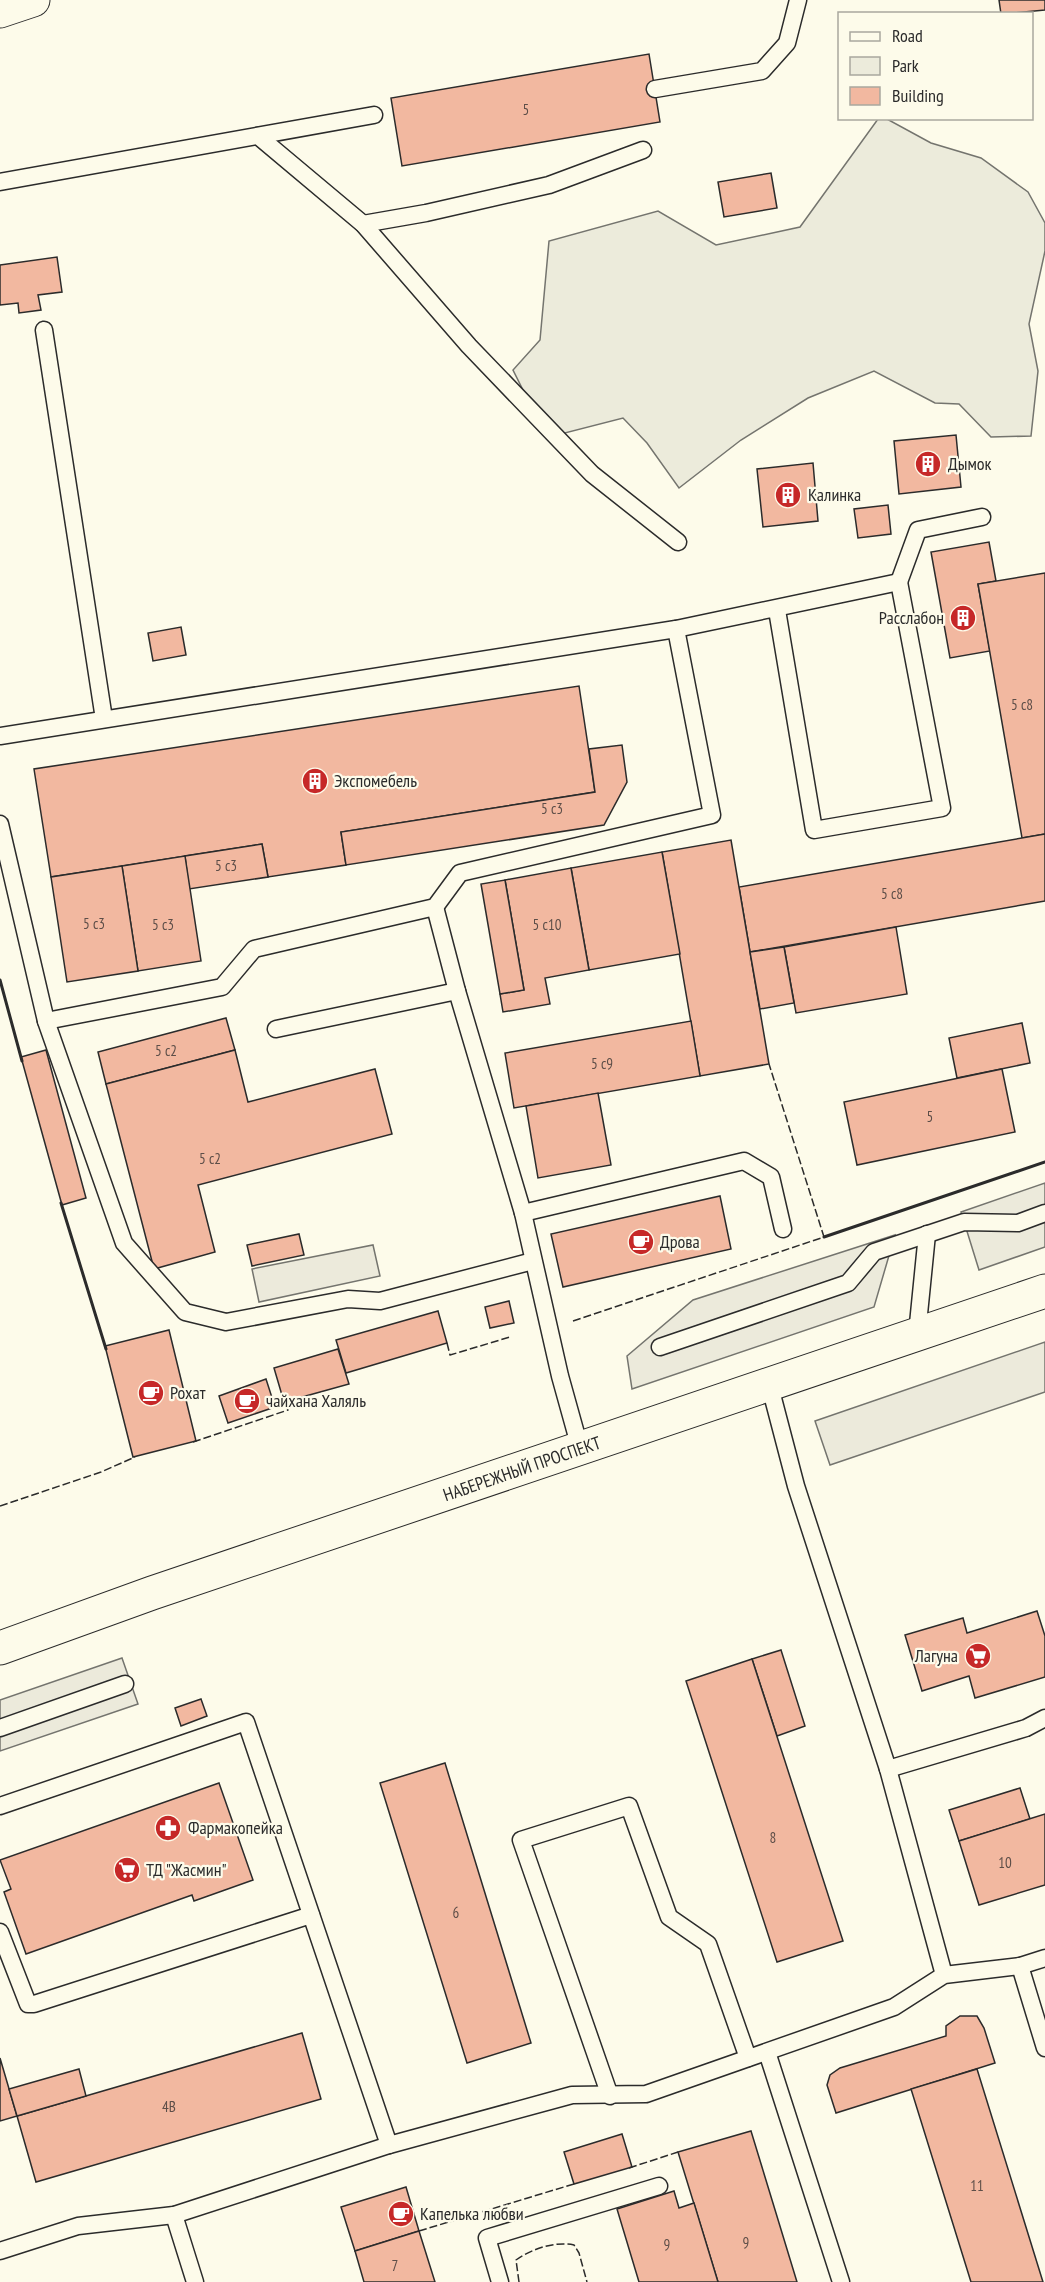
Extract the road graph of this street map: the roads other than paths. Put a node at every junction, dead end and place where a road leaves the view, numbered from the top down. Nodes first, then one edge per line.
1 (33, 0) edge
2 (798, 0) edge
3 (0, 11) edge
4 (655, 89) dead end
5 (374, 115) dead end
6 (258, 136) junction
7 (643, 150) dead end
8 (0, 183) edge
9 (363, 224) junction
10 (44, 330) dead end
11 (982, 517) dead end
12 (678, 542) dead end
13 (899, 582) junction
14 (777, 610) junction
15 (676, 629) junction
16 (104, 719) junction
17 (0, 736) edge
18 (0, 824) edge
19 (435, 907) junction
20 (457, 991) junction
21 (46, 1021) junction
22 (276, 1029) dead end
23 (523, 1213) junction
24 (1045, 1214) edge
25 (783, 1229) dead end
26 (927, 1234) junction
27 (533, 1261) junction
28 (1045, 1291) edge
29 (917, 1334) junction
30 (660, 1347) dead end
31 (769, 1383) junction
32 (580, 1448) junction
33 (0, 1648) edge
34 (125, 1684) dead end
35 (1045, 1718) edge
36 (0, 1728) edge
37 (888, 1769) junction
38 (0, 1806) edge
39 (312, 1915) junction
40 (0, 1932) edge
41 (1045, 1958) edge
42 (1020, 1966) junction
43 (945, 1975) junction
44 (1045, 2045) edge
45 (767, 2052) junction
46 (748, 2058) junction
47 (610, 2096) junction
48 (389, 2145) junction
49 (659, 2186) dead end
50 (174, 2215) junction
51 (0, 2251) edge
52 (195, 2282) edge
53 (500, 2282) edge
54 (841, 2282) edge

1 - 3 main road
2 - 4 lane
5 - 6 lane
6 - 8 lane
6 - 9 lane
7 - 9 lane
9 - 12 lane
10 - 16 lane
11 - 13 lane
13 - 14 lane
13 - 14 lane
14 - 15 lane
15 - 16 lane
15 - 19 lane
16 - 17 lane
18 - 21 lane
19 - 20 lane
19 - 21 lane
20 - 22 lane
20 - 23 lane
21 - 27 lane
23 - 25 lane
23 - 27 lane
24 - 26 lane
26 - 29 lane
26 - 30 lane
27 - 32 lane
28 - 29 main road, НАБЕРЕЖНЫЙ ПРОСПЕКТ
29 - 31 main road, НАБЕРЕЖНЫЙ ПРОСПЕКТ
31 - 32 main road, НАБЕРЕЖНЫЙ ПРОСПЕКТ
31 - 37 lane
32 - 33 main road, НАБЕРЕЖНЫЙ ПРОСПЕКТ
34 - 36 lane
35 - 37 lane
37 - 43 lane
38 - 39 lane
39 - 40 lane
39 - 48 lane
41 - 42 lane
42 - 43 lane
42 - 44 lane
43 - 45 lane
45 - 46 lane
45 - 54 lane
46 - 47 lane
46 - 47 lane
47 - 48 lane
48 - 50 lane
49 - 53 lane
50 - 51 lane
50 - 52 lane

